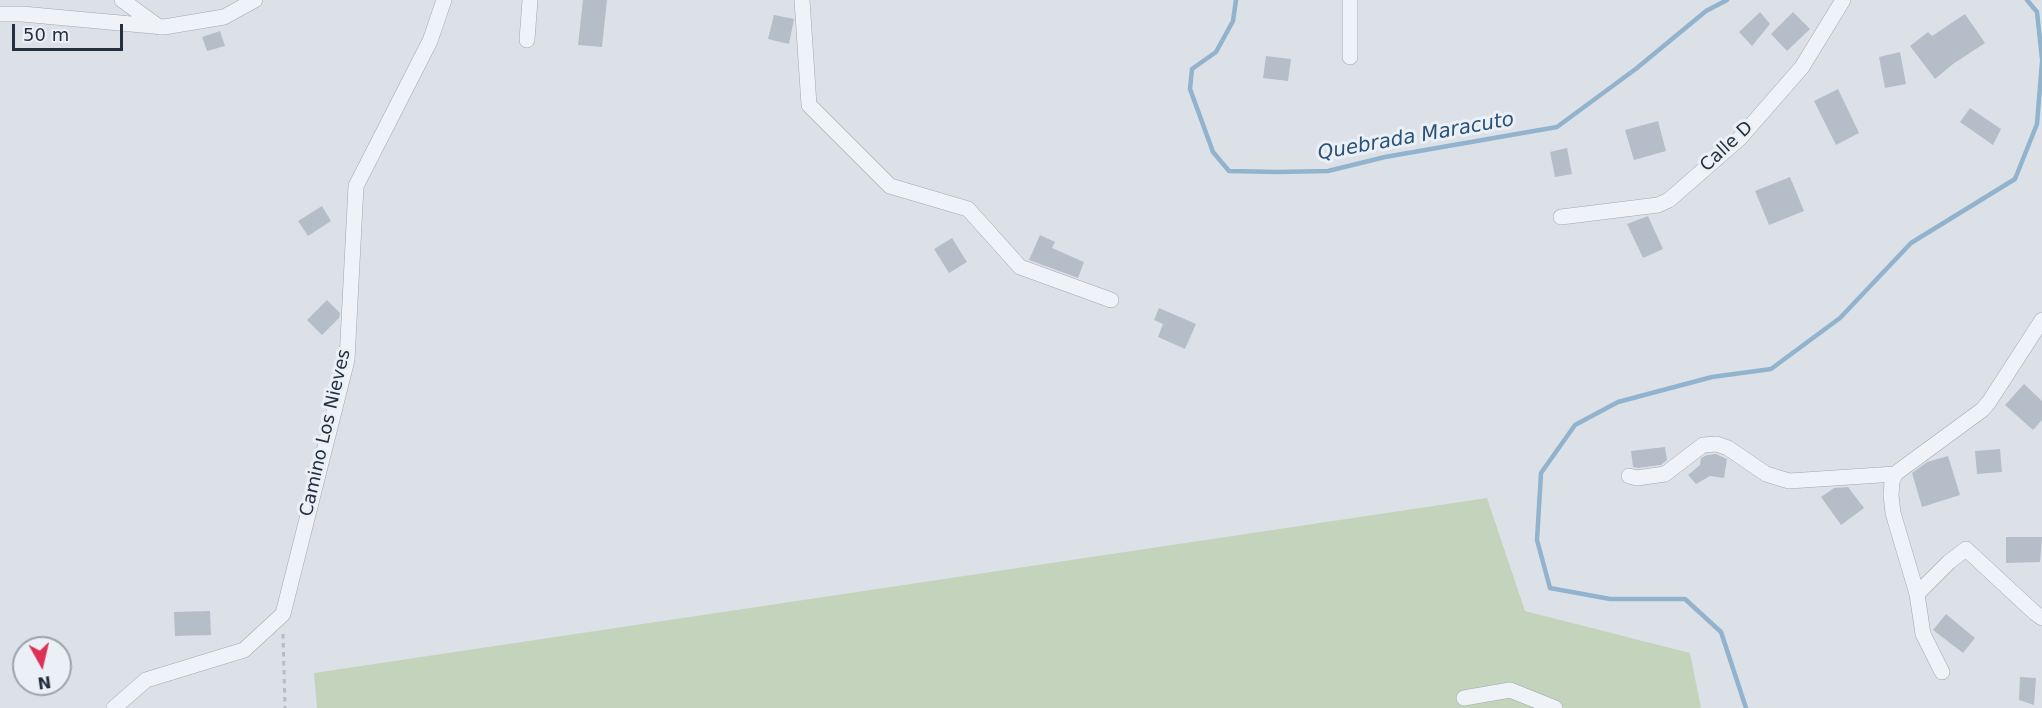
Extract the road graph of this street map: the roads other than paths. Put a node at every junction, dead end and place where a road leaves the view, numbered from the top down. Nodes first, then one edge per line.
1 (122, 0) edge
2 (255, 0) edge
3 (444, 0) edge
4 (530, 0) edge
5 (802, 0) edge
6 (1350, 0) edge
7 (1843, 0) edge
8 (0, 14) edge
9 (159, 27) junction
10 (527, 40) dead end
11 (1350, 57) dead end
12 (1561, 217) dead end
13 (1111, 300) dead end
14 (2042, 320) edge
15 (1895, 474) junction
16 (1629, 476) dead end
17 (1917, 594) junction
18 (2042, 618) edge
19 (1942, 672) dead end
20 (1464, 698) dead end
21 (114, 708) edge
22 (1555, 708) edge

1 - 9 street
2 - 9 street
3 - 21 street, Camino Los Nieves
4 - 10 street
5 - 13 street
6 - 11 street
7 - 12 street, Calle D
8 - 9 street
14 - 15 street
15 - 16 street
15 - 17 street
17 - 18 street
17 - 19 street
20 - 22 street

